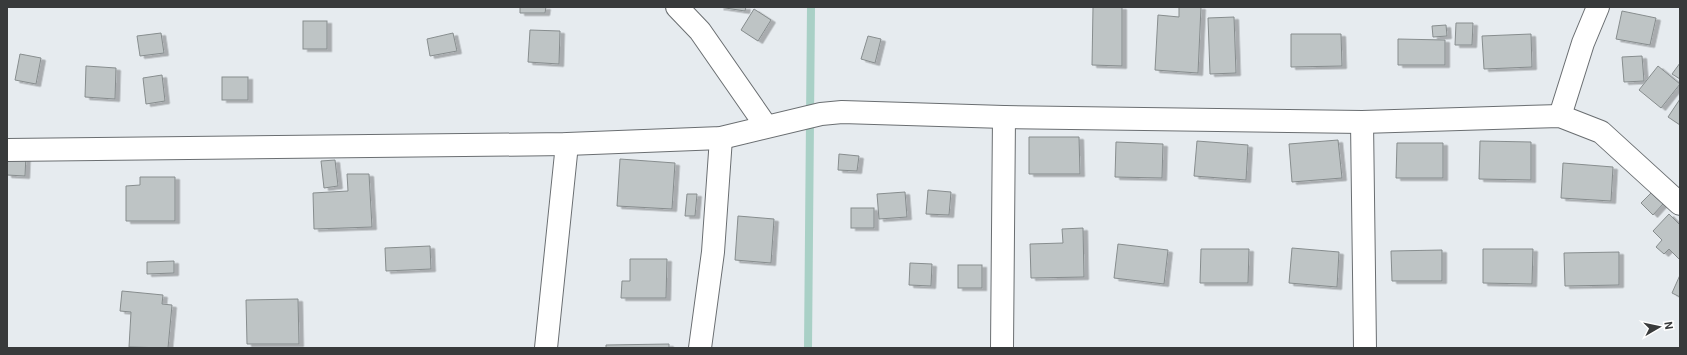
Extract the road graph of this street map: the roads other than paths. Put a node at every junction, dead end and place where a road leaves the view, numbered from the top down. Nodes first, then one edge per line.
1 (677, 7) edge
2 (1598, 7) edge
3 (1560, 116) junction
4 (1004, 117) junction
5 (1362, 122) junction
6 (766, 126) junction
7 (721, 138) junction
8 (567, 144) junction
9 (7, 150) edge
10 (1680, 204) edge
11 (546, 348) edge
12 (700, 348) edge
13 (1002, 348) edge
14 (1365, 348) edge

1 - 6 street
2 - 3 street
3 - 5 street
3 - 10 street
4 - 5 street
4 - 6 street
4 - 13 street
5 - 14 street
6 - 7 street
7 - 8 street
7 - 12 street
8 - 9 street
8 - 11 street

